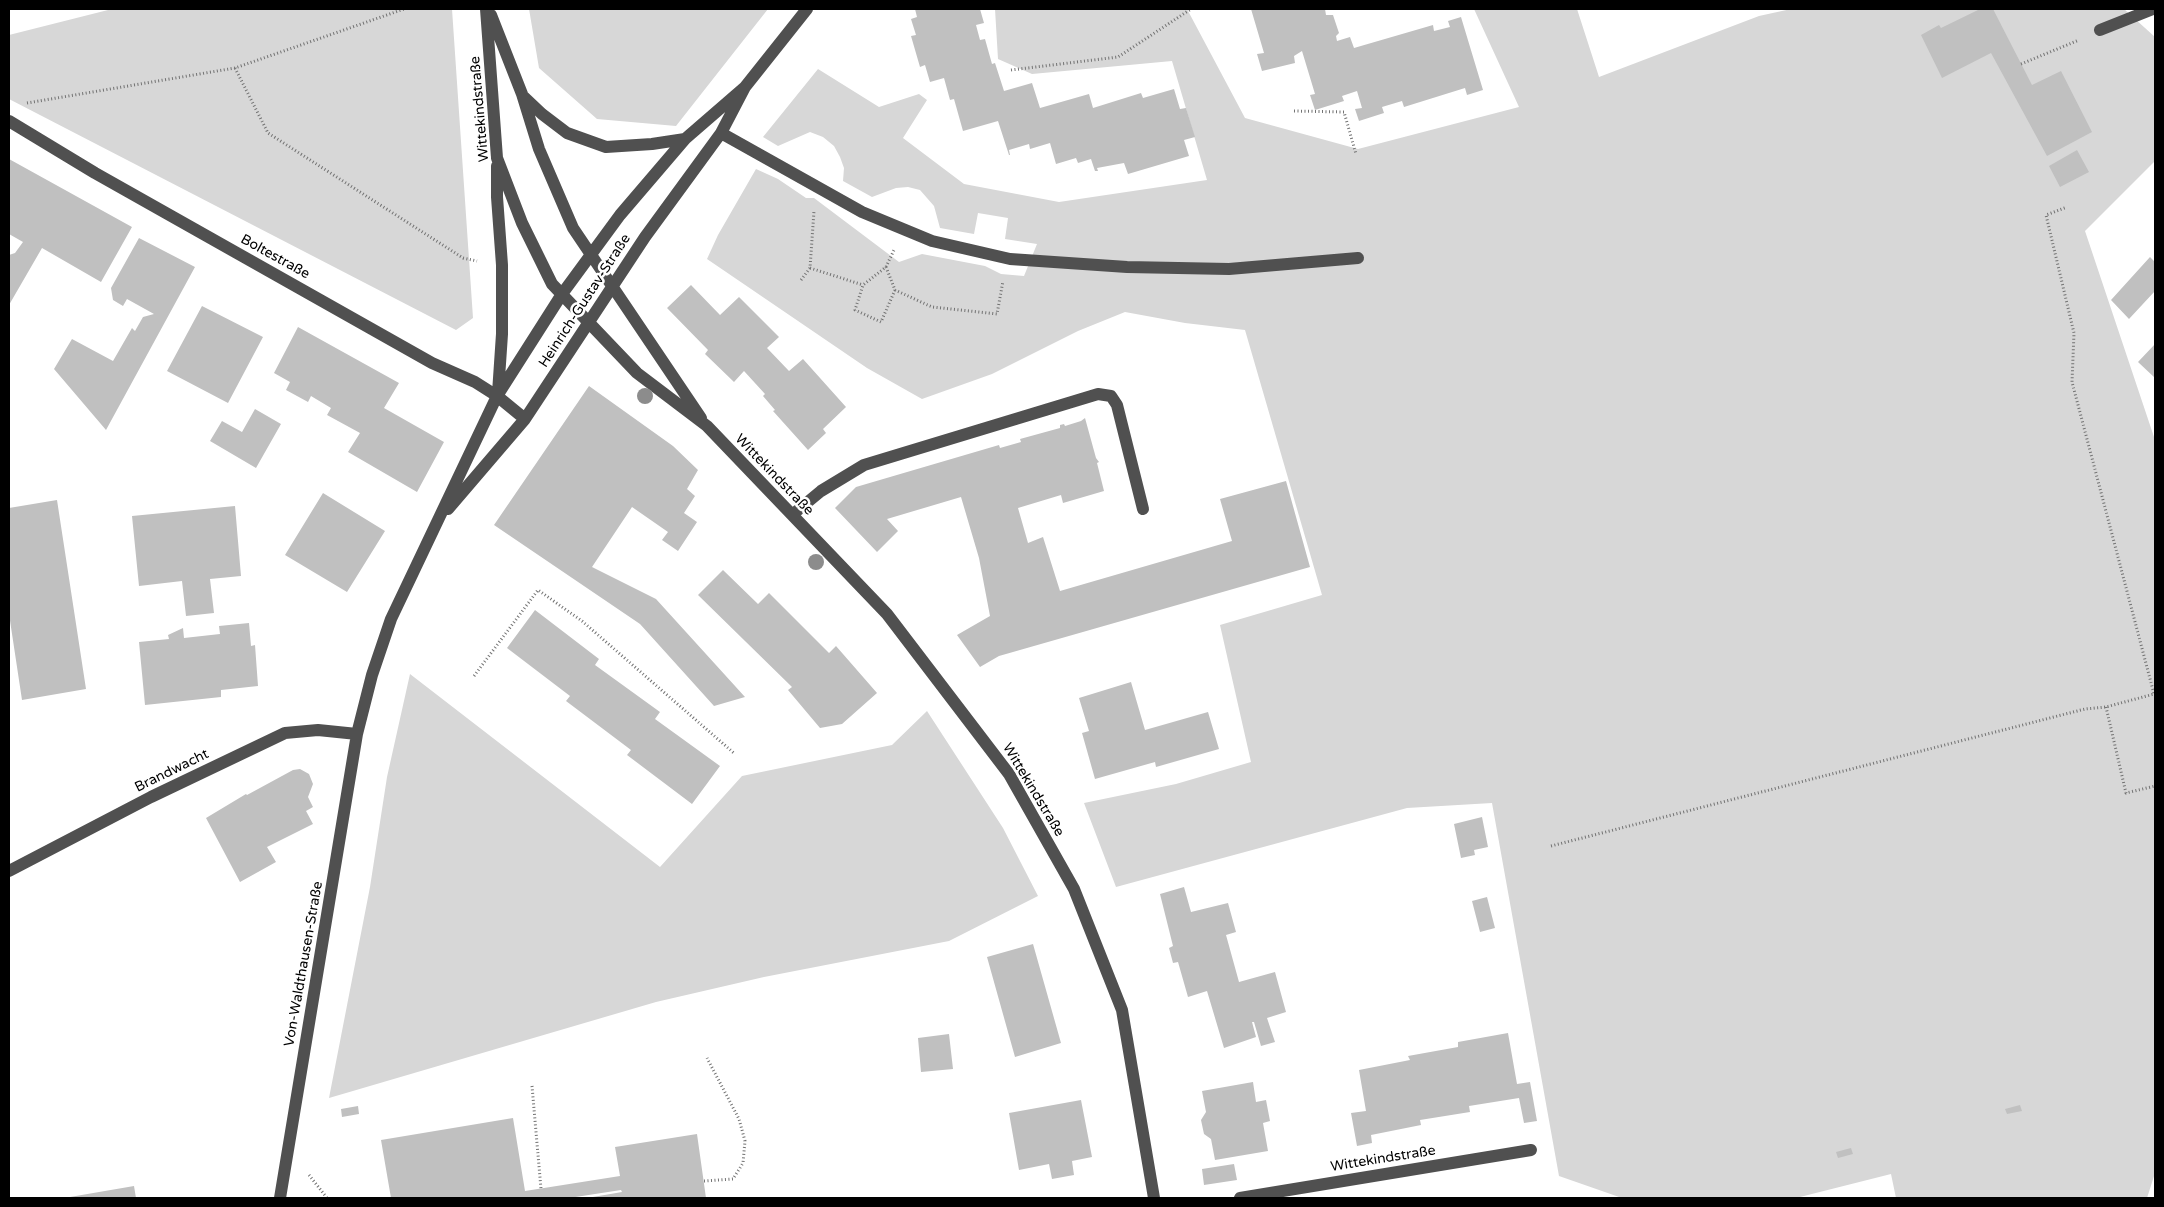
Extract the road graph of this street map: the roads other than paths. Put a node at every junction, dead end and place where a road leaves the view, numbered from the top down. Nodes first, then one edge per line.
1 (488, 9) edge
2 (807, 9) edge
3 (2153, 9) edge
4 (2100, 30) road end
5 (745, 87) junction
6 (522, 94) junction
7 (9, 121) edge
8 (721, 133) junction
9 (685, 138) junction
10 (497, 158) junction
11 (591, 254) junction
12 (1358, 258) dead end
13 (613, 287) junction
14 (562, 294) junction
15 (589, 324) junction
16 (497, 396) junction
17 (525, 419) junction
18 (706, 426) junction
19 (1142, 509) dead end
20 (792, 515) junction
21 (437, 522) junction
22 (357, 734) junction
23 (9, 871) edge
24 (1530, 1150) dead end
25 (280, 1198) edge
26 (1154, 1198) edge
27 (1240, 1198) edge

1 - 6 street, Wittekindstraße
1 - 10 street, Wittekindstraße
2 - 5 street, Heinrich-Gustav-Straße
3 - 4 street
5 - 8 street, Heinrich-Gustav-Straße
5 - 9 street, Heinrich-Gustav-Straße
6 - 9 street, Wittekindstraße
6 - 11 street, Wittekindstraße
7 - 16 street, Boltestraße
8 - 12 street
8 - 13 street, Heinrich-Gustav-Straße
9 - 11 street, Heinrich-Gustav-Straße
10 - 14 street, Wittekindstraße
10 - 16 street, Heinrich-Gustav-Straße
11 - 13 street, Wittekindstraße
11 - 14 street, Heinrich-Gustav-Straße
13 - 15 street, Heinrich-Gustav-Straße
13 - 18 street, Wittekindstraße
14 - 15 street, Wittekindstraße
14 - 16 street, Heinrich-Gustav-Straße
15 - 17 street, Heinrich-Gustav-Straße
15 - 18 street, Wittekindstraße
16 - 17 street, Boltestraße
16 - 21 street, Heinrich-Gustav-Straße
17 - 21 street, Heinrich-Gustav-Straße
18 - 20 street, Wittekindstraße
19 - 20 street
20 - 26 street, Wittekindstraße
21 - 22 street, Heinrich-Gustav-Straße
22 - 23 street, Brandwacht
22 - 25 street, Von-Waldthausen-Straße
24 - 27 street, Wittekindstraße

